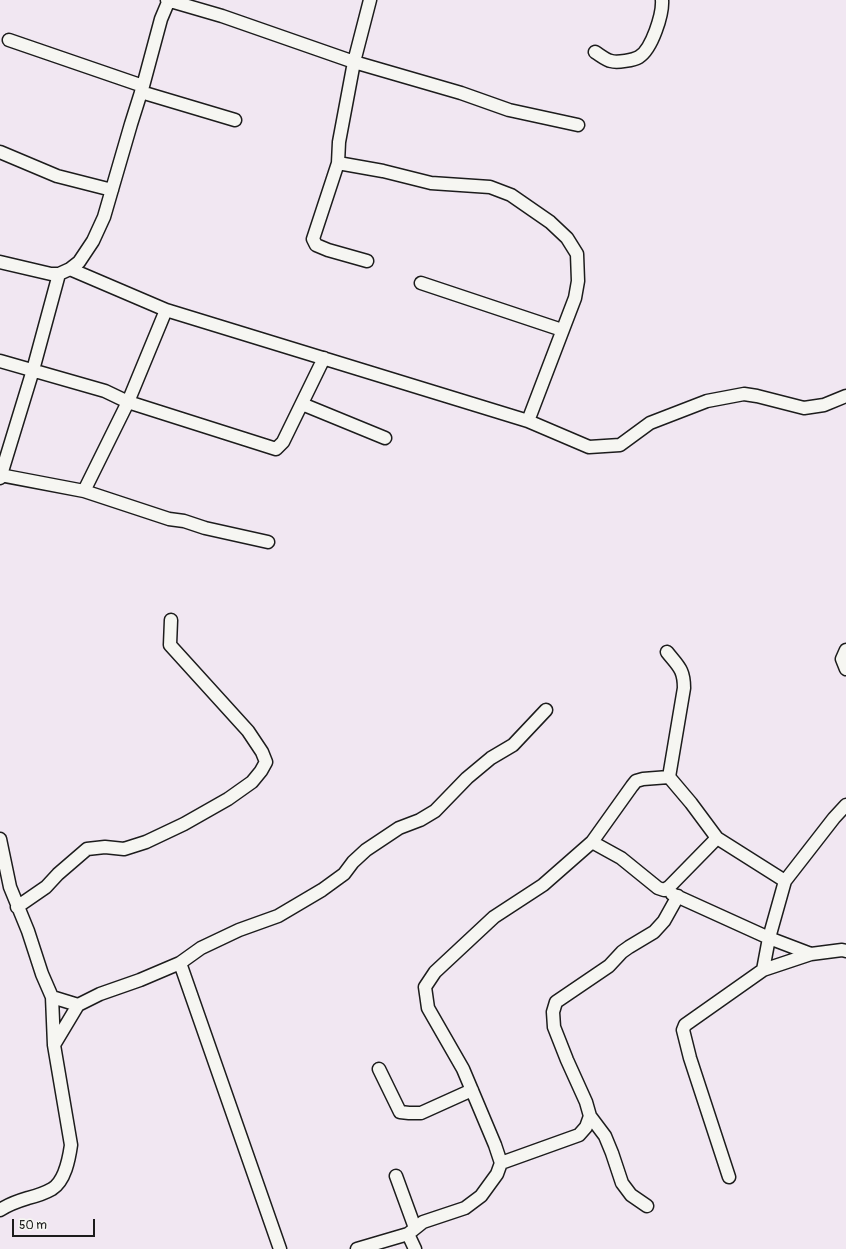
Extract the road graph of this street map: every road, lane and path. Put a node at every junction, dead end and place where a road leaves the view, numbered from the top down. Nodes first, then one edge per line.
1 (168, 0) edge
2 (370, 0) edge
3 (662, 0) edge
4 (10, 40) dead end
5 (595, 52) dead end
6 (354, 62) junction
7 (142, 89) junction
8 (235, 120) dead end
9 (578, 125) dead end
10 (0, 152) edge
11 (338, 163) junction
12 (112, 190) junction
13 (367, 261) dead end
14 (0, 262) edge
15 (64, 272) junction
16 (421, 283) dead end
17 (166, 310) junction
18 (562, 330) junction
19 (324, 358) junction
20 (0, 362) edge
21 (33, 370) junction
22 (846, 396) edge
23 (128, 402) junction
24 (302, 404) junction
25 (528, 421) junction
26 (385, 438) dead end
27 (0, 476) edge
28 (84, 491) junction
29 (268, 542) dead end
30 (171, 620) dead end
31 (846, 650) edge
32 (667, 652) dead end
33 (846, 669) edge
34 (546, 710) dead end
35 (669, 777) junction
36 (846, 805) edge
37 (0, 838) edge
38 (717, 838) junction
39 (592, 842) junction
40 (785, 881) junction
41 (664, 890) junction
42 (678, 896) junction
43 (17, 906) junction
44 (769, 938) junction
45 (846, 951) edge
46 (810, 954) junction
47 (180, 963) junction
48 (763, 970) junction
49 (52, 997) junction
50 (78, 1005) junction
51 (54, 1045) junction
52 (379, 1069) dead end
53 (472, 1090) junction
54 (590, 1116) junction
55 (501, 1163) junction
56 (396, 1176) dead end
57 (729, 1177) dead end
58 (647, 1206) dead end
59 (0, 1210) edge
60 (412, 1231) junction
61 (280, 1249) edge
62 (357, 1249) edge
63 (414, 1249) edge

1 - 6 street
1 - 7 street
2 - 6 street
3 - 5 street
4 - 7 street
6 - 9 street
6 - 11 street
7 - 8 street
7 - 12 street
10 - 12 street
11 - 13 street
11 - 18 street
12 - 15 street
14 - 15 street
15 - 17 street
15 - 21 street
16 - 18 street
17 - 19 street
17 - 23 street
18 - 25 street
19 - 24 street
19 - 25 street
20 - 21 street
21 - 23 street
21 - 27 street
22 - 25 street
23 - 24 street
23 - 28 street
24 - 26 street
27 - 28 street
28 - 29 street
30 - 43 street
31 - 33 street
32 - 35 street
34 - 47 street
35 - 38 street
35 - 39 street
36 - 40 street
37 - 43 street
38 - 40 street
38 - 41 street
39 - 41 street
39 - 53 street
40 - 44 street
41 - 42 street
42 - 44 street
42 - 54 street
43 - 49 street
44 - 46 street
44 - 48 street
45 - 46 street
46 - 48 street
47 - 50 street
47 - 61 street
48 - 57 street
49 - 50 street
49 - 51 street
50 - 51 street
51 - 59 street
52 - 53 street
53 - 55 street
54 - 55 street
54 - 58 street
55 - 60 street
56 - 60 street
60 - 62 street
60 - 63 street

